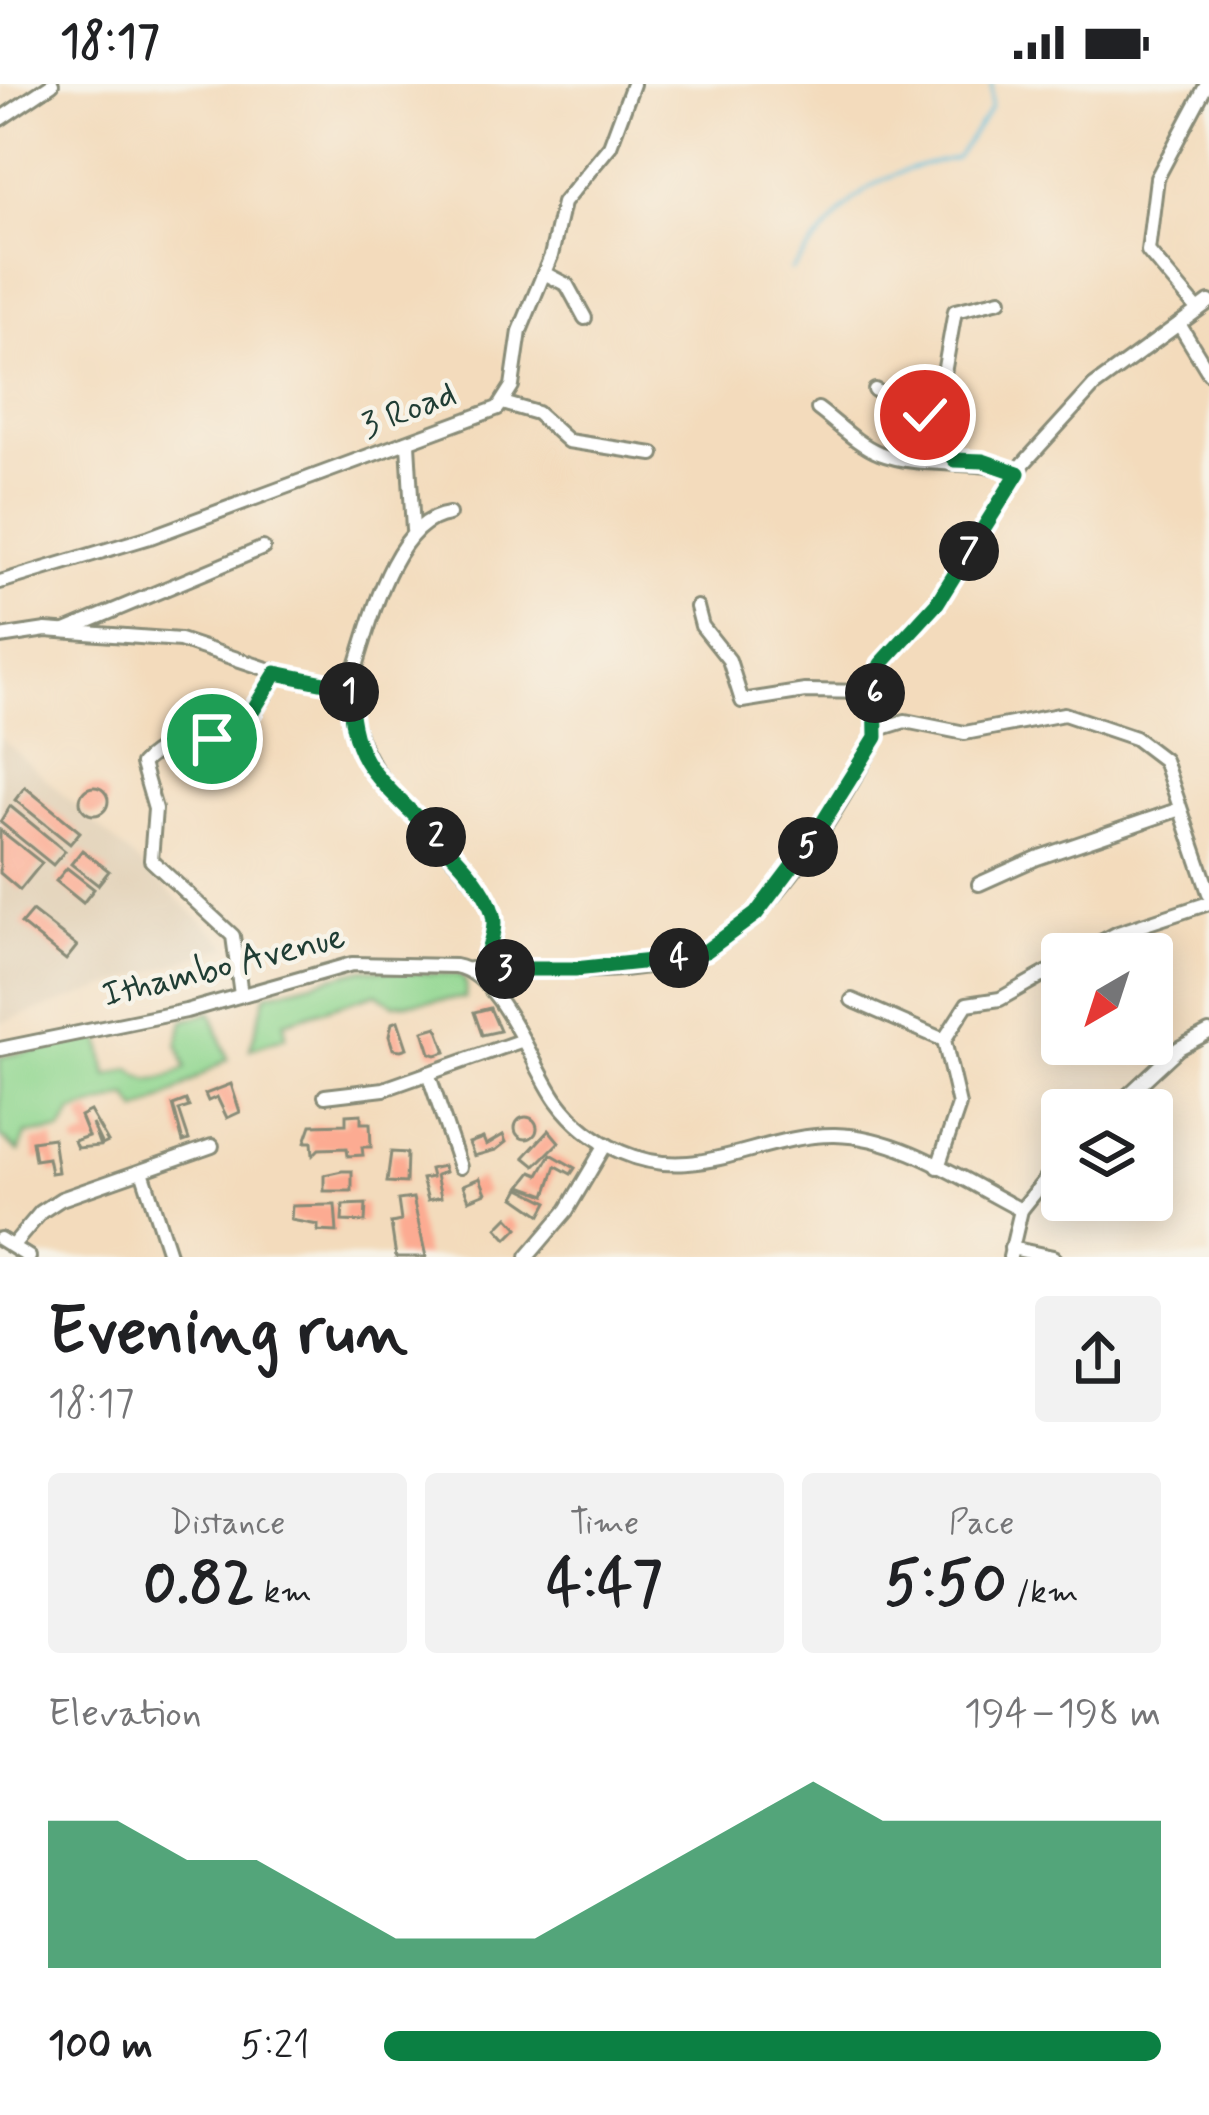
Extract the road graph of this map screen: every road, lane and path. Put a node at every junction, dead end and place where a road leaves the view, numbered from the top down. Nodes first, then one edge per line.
1 (52, 84) edge
2 (633, 84) edge
3 (1207, 84) edge
4 (0, 119) edge
5 (544, 274) junction
6 (1000, 300) dead end
7 (1204, 306) edge
8 (584, 318) dead end
9 (1179, 324) junction
10 (1209, 373) edge
11 (875, 390) dead end
12 (503, 403) junction
13 (818, 409) dead end
14 (925, 415) junction
15 (408, 444) junction
16 (653, 454) dead end
17 (955, 460) junction
18 (1018, 473) junction
19 (449, 514) dead end
20 (413, 532) junction
21 (263, 548) dead end
22 (0, 582) edge
23 (697, 607) dead end
24 (64, 631) junction
25 (0, 637) edge
26 (276, 673) junction
27 (349, 688) junction
28 (875, 692) junction
29 (878, 729) junction
30 (1180, 809) junction
31 (979, 884) dead end
32 (1209, 893) edge
33 (1209, 903) edge
34 (1121, 933) edge
35 (477, 969) junction
36 (1041, 976) edge
37 (241, 995) junction
38 (852, 1000) dead end
39 (1209, 1032) edge
40 (524, 1040) junction
41 (944, 1040) junction
42 (0, 1049) edge
43 (428, 1073) junction
44 (1135, 1089) edge
45 (325, 1096) dead end
46 (606, 1144) junction
47 (212, 1146) dead end
48 (460, 1167) dead end
49 (938, 1167) junction
50 (142, 1171) junction
51 (1041, 1185) edge
52 (1021, 1210) junction
53 (6, 1242) edge
54 (1010, 1252) edge
55 (29, 1257) edge
56 (170, 1257) edge
57 (527, 1257) edge
58 (1053, 1257) edge

1 - 4 street
2 - 5 street, 3 Road
3 - 7 street
5 - 8 street
5 - 12 street, 3 Road
6 - 14 street
7 - 9 street
9 - 10 street
9 - 18 street
11 - 14 street
12 - 15 street, 3 Road
12 - 16 street
13 - 17 street
14 - 17 street
15 - 20 street
15 - 22 street, 3 Road
17 - 18 street
18 - 28 street
19 - 20 street
20 - 27 street
21 - 24 street
23 - 28 street
24 - 25 street
24 - 26 street
26 - 27 street
26 - 37 street
27 - 35 street
28 - 29 street
29 - 30 street
29 - 35 street, Ithambo Avenue
30 - 31 street
30 - 32 street
33 - 34 street
35 - 37 street, Ithambo Avenue
35 - 40 street
36 - 41 street
37 - 42 street, Ithambo Avenue
38 - 41 street
39 - 44 street
40 - 43 street
40 - 46 street
41 - 49 street
43 - 45 street
43 - 48 street
46 - 49 street
46 - 57 street
47 - 50 street
49 - 52 street
50 - 53 street
50 - 56 street
51 - 52 street
52 - 54 street
53 - 55 street
54 - 58 street

